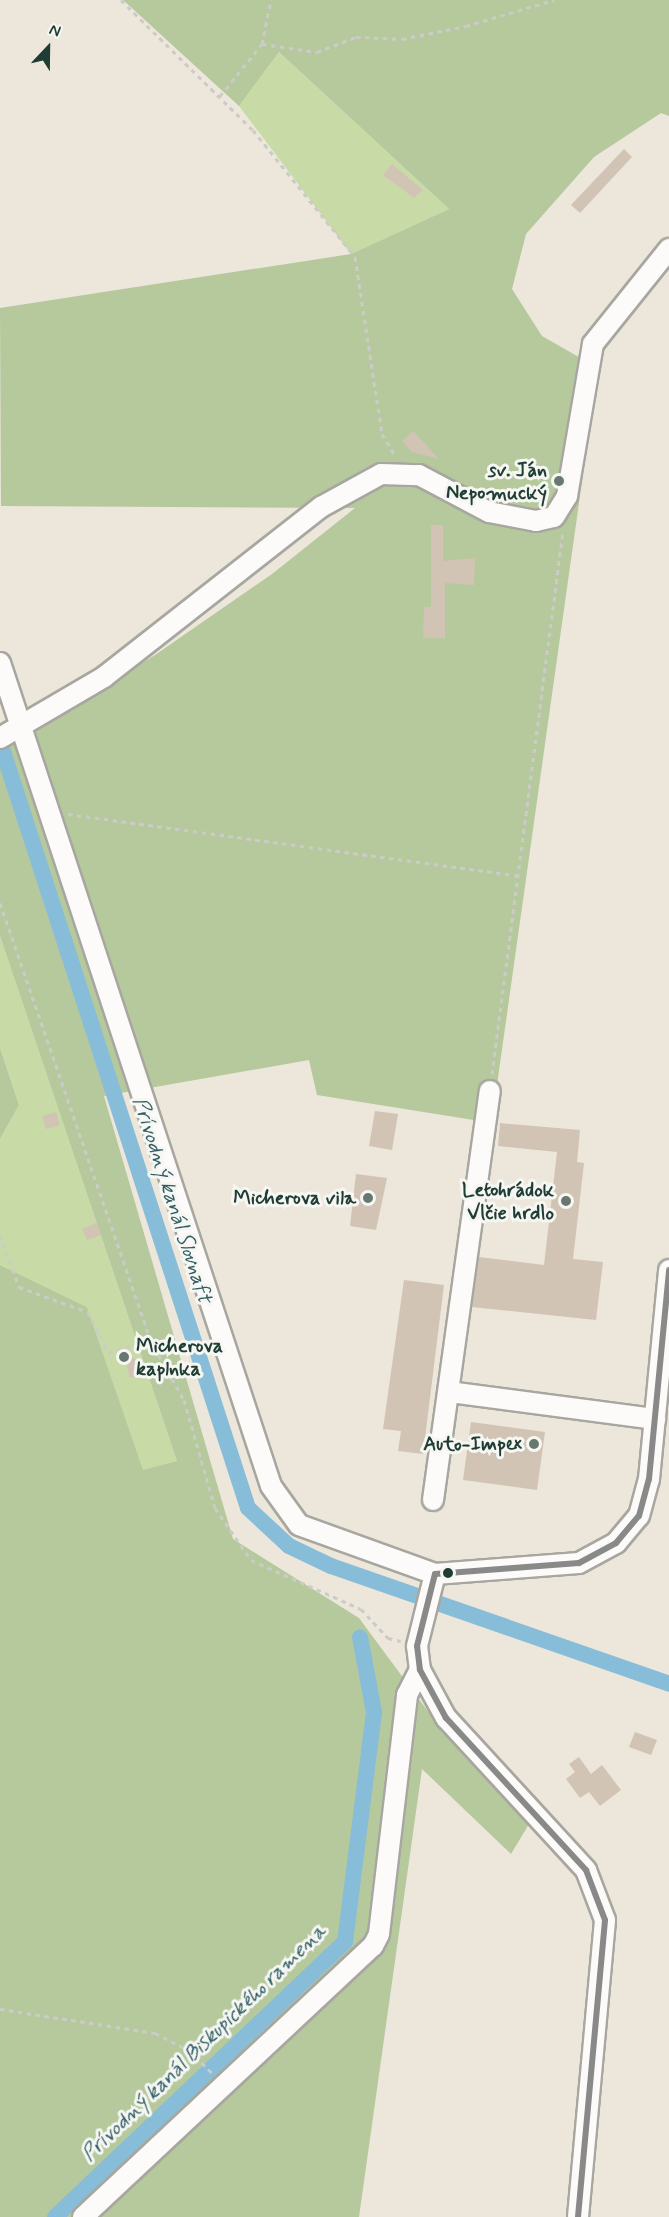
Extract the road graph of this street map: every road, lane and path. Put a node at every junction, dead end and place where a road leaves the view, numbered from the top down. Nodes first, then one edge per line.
1 (121, 0) edge
2 (271, 0) edge
3 (554, 0) edge
4 (262, 44) junction
5 (220, 96) junction
6 (669, 249) edge
7 (404, 471) junction
8 (563, 528) dead end
9 (0, 663) edge
10 (10, 733) edge
11 (48, 811) junction
12 (518, 876) junction
13 (0, 903) edge
14 (490, 1091) joint
15 (0, 1235) edge
16 (669, 1270) edge
17 (150, 1339) junction
18 (449, 1392) junction
19 (655, 1419) junction
20 (433, 1500) dead end
21 (433, 1579) junction
22 (417, 1646) junction
23 (420, 1670) junction
24 (0, 2009) edge
25 (228, 2085) junction
26 (83, 2217) edge
27 (578, 2217) edge

1 - 5 path
2 - 4 path
3 - 4 path
4 - 5 path
5 - 7 path
6 - 7 street
7 - 10 street
8 - 12 path
9 - 10 street
10 - 11 street
11 - 12 path
11 - 21 street
12 - 14 path
13 - 17 path
14 - 18 street
15 - 17 path
16 - 19 street
17 - 22 path
18 - 19 street
18 - 20 street
19 - 21 street
21 - 22 street
22 - 23 street
23 - 25 street
23 - 27 street
24 - 25 path
25 - 26 street

